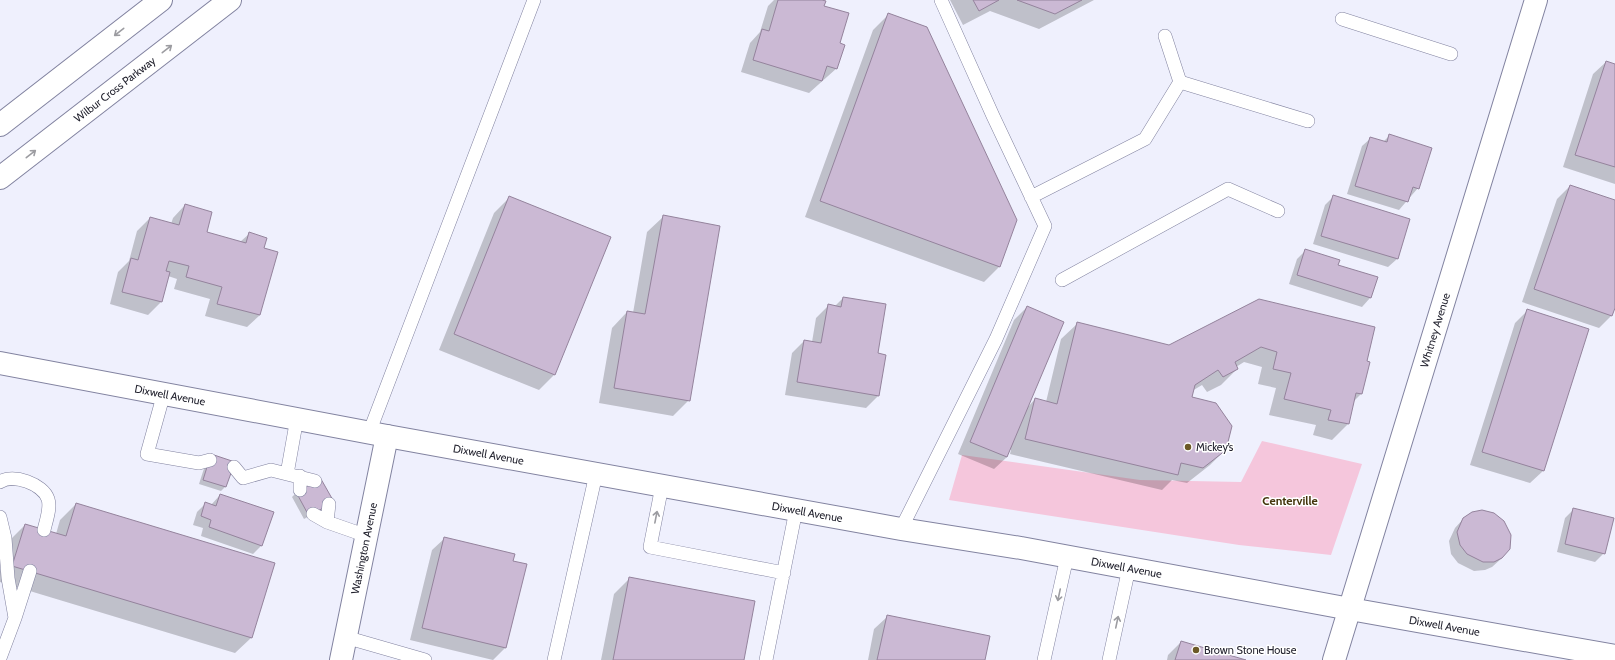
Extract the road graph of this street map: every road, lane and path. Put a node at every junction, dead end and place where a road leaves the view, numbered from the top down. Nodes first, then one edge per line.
1 (161, 0) edge
2 (230, 0) edge
3 (534, 0) edge
4 (941, 0) edge
5 (1536, 0) edge
6 (1342, 19) dead end
7 (1165, 36) dead end
8 (1451, 54) dead end
9 (1180, 82) junction
10 (1308, 122) dead end
11 (0, 124) edge
12 (0, 178) edge
13 (1031, 197) junction
14 (1278, 211) dead end
15 (1062, 280) dead end
16 (0, 363) edge
17 (164, 393) junction
18 (297, 418) junction
19 (378, 434) junction
20 (205, 465) dead end
21 (234, 467) dead end
22 (596, 474) junction
23 (293, 475) junction
24 (242, 478) junction
25 (229, 480) dead end
26 (315, 481) dead end
27 (0, 482) edge
28 (662, 486) junction
29 (300, 490) dead end
30 (329, 504) dead end
31 (796, 510) junction
32 (313, 514) dead end
33 (0, 517) edge
34 (327, 522) junction
35 (902, 529) junction
36 (44, 530) dead end
37 (367, 536) junction
38 (1067, 557) junction
39 (1129, 568) junction
40 (30, 571) dead end
41 (784, 573) junction
42 (1350, 609) junction
43 (15, 618) junction
44 (345, 637) junction
45 (1615, 656) edge
46 (0, 658) edge
47 (340, 660) edge
48 (425, 660) edge
49 (554, 660) edge
50 (766, 660) edge
51 (1044, 660) edge
52 (1109, 660) edge
53 (1334, 660) edge

1 -> 11 main road
12 -> 2 main road, Wilbur Cross Parkway
3 - 19 lane
4 - 13 lane
5 - 42 main road, Whitney Avenue
6 - 8 lane
7 - 9 lane
9 - 10 lane
9 - 13 lane
13 - 35 lane
14 - 15 lane
16 - 17 main road, Dixwell Avenue
17 - 18 main road, Dixwell Avenue
17 - 20 lane
18 - 19 main road, Dixwell Avenue
18 - 23 lane
19 - 22 main road, Dixwell Avenue
19 - 37 main road, Washington Avenue
21 - 24 lane
22 - 28 main road, Dixwell Avenue
22 - 49 lane
23 - 24 lane
23 - 26 lane
23 - 29 lane
24 - 25 lane
27 - 36 lane
28 - 31 main road, Dixwell Avenue
41 -> 28 lane
30 - 34 lane
31 - 35 main road, Dixwell Avenue
31 - 41 lane
32 - 34 lane
33 - 43 lane
34 - 37 lane
35 - 38 main road, Dixwell Avenue
37 - 44 main road, Washington Avenue
38 - 39 main road, Dixwell Avenue
38 -> 51 lane
39 - 42 main road, Dixwell Avenue
52 -> 39 lane
40 - 43 lane
41 - 50 lane
42 - 45 main road, Dixwell Avenue
42 - 53 main road, Whitney Avenue
43 - 46 lane
44 - 47 main road, Washington Avenue
44 - 48 lane

